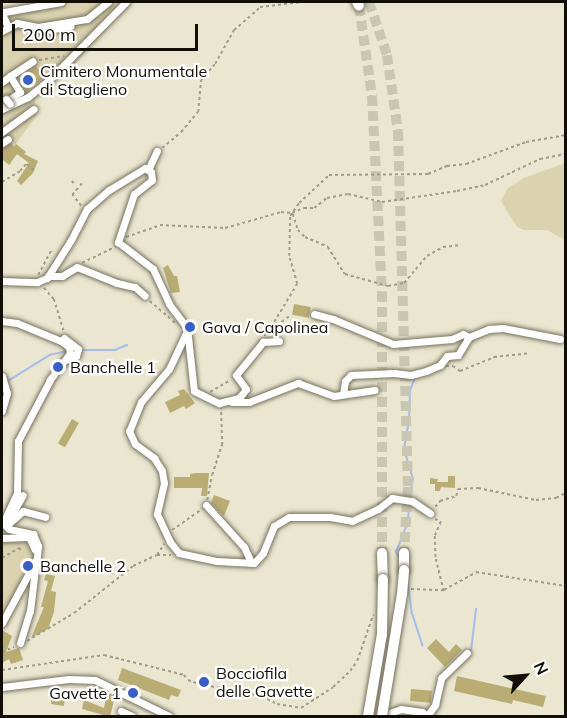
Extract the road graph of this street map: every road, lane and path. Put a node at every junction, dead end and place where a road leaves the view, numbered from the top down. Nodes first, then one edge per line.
1 (61, 2) edge
2 (108, 2) edge
3 (113, 2) edge
4 (126, 2) edge
5 (302, 2) edge
6 (311, 2) edge
7 (321, 2) edge
8 (5, 29) edge
9 (42, 31) dead end
10 (75, 54) junction
11 (33, 61) joint
12 (10, 76) junction
13 (2, 82) edge
14 (6, 102) edge
15 (34, 109) dead end
16 (2, 110) edge
17 (2, 132) edge
18 (566, 135) edge
19 (157, 151) joint
20 (566, 154) edge
21 (148, 170) junction
22 (35, 171) dead end
23 (72, 181) dead end
24 (2, 182) edge
25 (82, 183) dead end
26 (77, 187) junction
27 (87, 208) junction
28 (292, 213) junction
29 (119, 242) junction
30 (461, 245) dead end
31 (52, 249) dead end
32 (77, 267) junction
33 (48, 276) junction
34 (2, 281) edge
35 (37, 282) junction
36 (145, 296) joint
37 (314, 314) dead end
38 (289, 317) dead end
39 (2, 321) edge
40 (186, 326) junction
41 (60, 335) dead end
42 (469, 338) junction
43 (560, 339) dead end
44 (279, 341) dead end
45 (70, 342) junction
46 (530, 353) dead end
47 (68, 358) junction
48 (440, 365) junction
49 (236, 375) junction
50 (2, 376) edge
51 (375, 390) dead end
52 (201, 394) junction
53 (343, 394) junction
54 (230, 402) junction
55 (219, 403) junction
56 (2, 411) edge
57 (566, 493) edge
58 (23, 495) dead end
59 (206, 505) junction
60 (430, 513) junction
61 (45, 517) dead end
62 (9, 526) junction
63 (169, 534) junction
64 (2, 538) edge
65 (23, 551) dead end
66 (382, 553) tunnel mouth
67 (404, 553) tunnel mouth
68 (181, 554) junction
69 (156, 555) junction
70 (2, 558) edge
71 (37, 558) junction
72 (251, 562) junction
73 (566, 586) edge
74 (405, 589) dead end
75 (444, 590) junction
76 (376, 609) dead end
77 (2, 623) edge
78 (20, 644) junction
79 (2, 652) edge
80 (467, 653) dead end
81 (2, 670) edge
82 (2, 687) edge
83 (121, 711) dead end
84 (165, 716) edge
85 (427, 716) edge
86 (132, 717) edge
87 (368, 717) edge
88 (382, 717) edge

1 - 8 street
2 - 8 street
3 - 9 street
4 - 10 street
5 - 19 path
6 - 7 path
10 - 11 path
10 - 14 street
11 - 12 street
12 - 13 street
12 - 14 street
14 - 16 street
15 - 17 street
18 - 28 path
19 - 21 street
20 - 28 path
21 - 27 street
21 - 29 street
22 - 24 path
23 - 26 path
25 - 26 path
26 - 27 path
27 - 33 street
28 - 29 path
28 - 30 path
28 - 38 path
29 - 32 path
29 - 40 street
31 - 35 path
32 - 33 street
32 - 36 street
33 - 35 street
34 - 35 street
35 - 45 path
36 - 40 path
37 - 42 street
39 - 47 street
40 - 52 street
40 - 63 street
41 - 45 street
42 - 43 street
42 - 48 street
44 - 49 street
45 - 47 street
46 - 48 path
47 - 62 street
48 - 53 street
49 - 52 path
49 - 54 street
50 - 56 street
51 - 53 street
52 - 55 street
53 - 54 street
54 - 55 street
55 - 59 path
57 - 60 path
58 - 62 street
59 - 63 path
59 - 72 street
60 - 72 street
60 - 75 path
61 - 62 street
62 - 71 street
63 - 68 street
63 - 69 path
64 - 71 street
65 - 70 path
66 - 87 highway, bridge
67 - 88 highway, bridge
68 - 69 path
68 - 72 street
69 - 78 path
71 - 77 street
71 - 78 street
73 - 75 path
74 - 75 path
76 - 81 path
78 - 79 path
80 - 85 street
82 - 84 street
83 - 86 street
85 - 88 street

